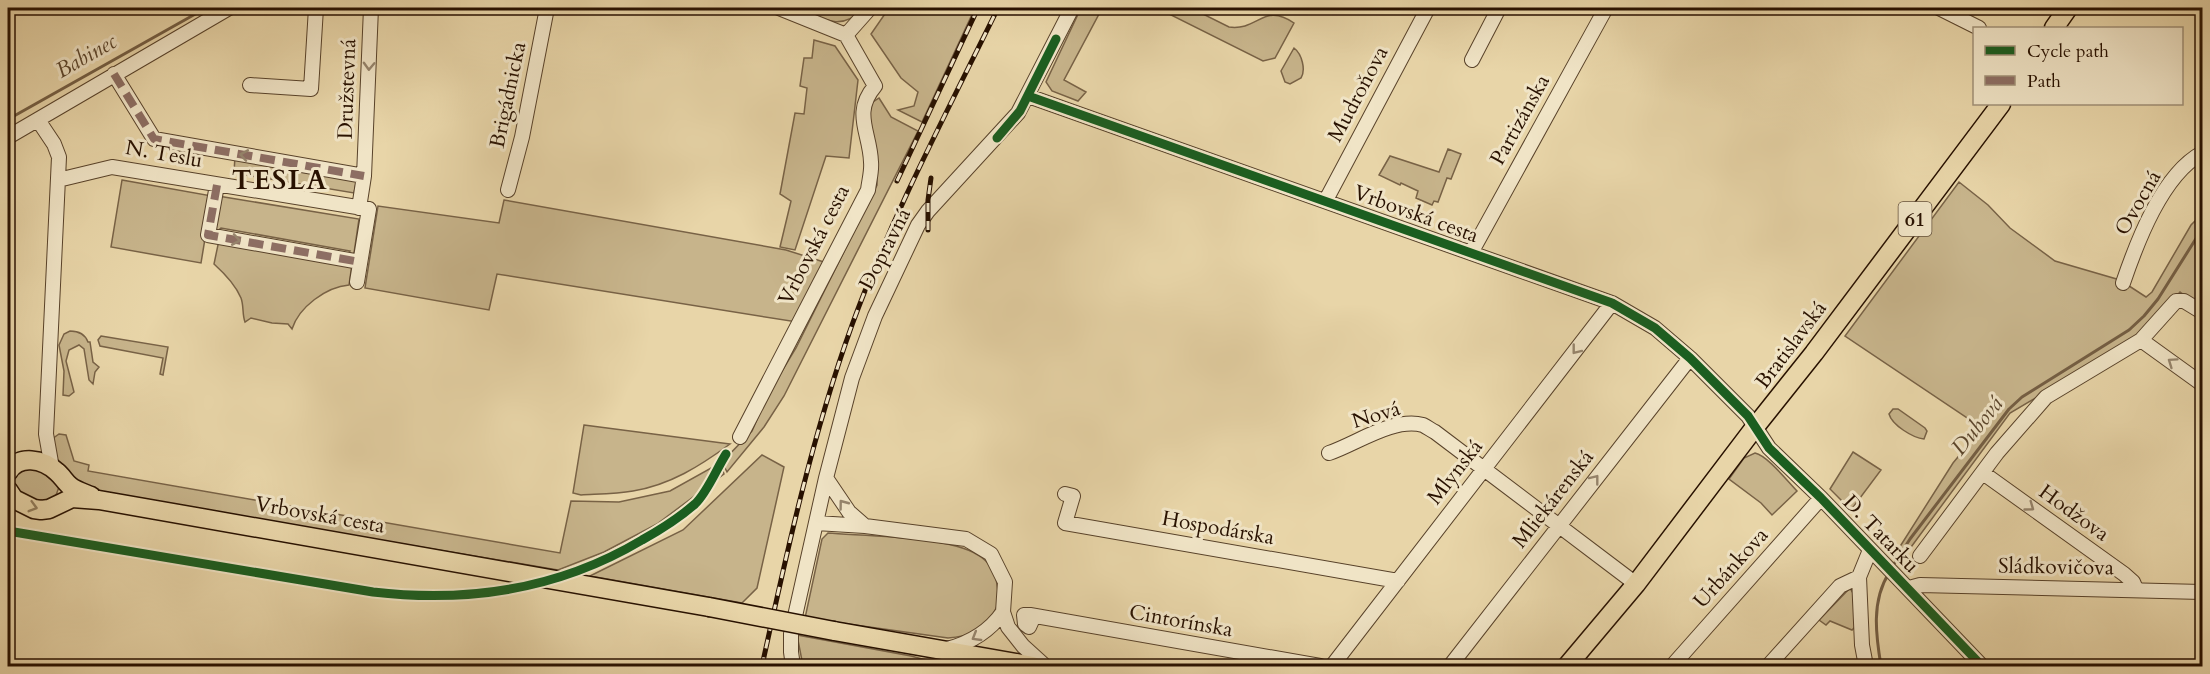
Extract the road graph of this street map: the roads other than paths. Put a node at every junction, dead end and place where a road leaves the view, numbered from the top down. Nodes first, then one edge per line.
1 (229, 8) edge
2 (316, 8) edge
3 (371, 8) edge
4 (547, 8) edge
5 (779, 8) edge
6 (870, 8) edge
7 (1072, 8) edge
8 (1428, 8) edge
9 (1499, 8) edge
10 (1606, 8) edge
11 (1939, 8) edge
12 (2068, 8) edge
13 (1977, 27) edge
14 (2055, 27) edge
15 (846, 35) junction
16 (1472, 60) dead end
17 (114, 74) junction
18 (250, 85) dead end
19 (1028, 96) junction
20 (2000, 105) edge
21 (38, 120) junction
22 (8, 137) edge
23 (2202, 153) edge
24 (364, 176) junction
25 (58, 180) junction
26 (218, 185) junction
27 (508, 189) dead end
28 (1326, 200) junction
29 (359, 208) junction
30 (1471, 253) junction
31 (360, 262) junction
32 (357, 282) dead end
33 (2123, 283) dead end
34 (1612, 303) junction
35 (2202, 312) edge
36 (2141, 340) junction
37 (1690, 358) junction
38 (2202, 384) edge
39 (1755, 426) junction
40 (46, 434) junction
41 (740, 437) dead end
42 (1329, 453) dead end
43 (32, 460) junction
44 (1484, 469) junction
45 (8, 472) edge
46 (1983, 473) junction
47 (58, 474) junction
48 (826, 478) junction
49 (8, 491) edge
50 (1065, 494) dead end
51 (1821, 498) junction
52 (99, 500) junction
53 (62, 502) junction
54 (816, 523) junction
55 (1559, 525) junction
56 (865, 526) junction
57 (1870, 550) junction
58 (1920, 556) dead end
59 (1859, 577) junction
60 (1398, 581) junction
61 (1636, 584) junction
62 (1906, 585) junction
63 (2136, 590) junction
64 (2201, 590) edge
65 (1004, 612) junction
66 (1034, 616) dead end
67 (942, 650) junction
68 (793, 666) edge
69 (967, 666) edge
70 (1033, 666) edge
71 (1045, 666) edge
72 (1320, 666) edge
73 (1332, 666) edge
74 (1450, 666) edge
75 (1567, 666) edge
76 (1672, 666) edge
77 (1768, 666) edge
78 (1866, 666) edge
79 (1982, 666) edge

1 - 17 street
2 - 18 street
3 -> 24 street, Družstevná
4 - 27 street, Brigádnicka
5 - 15 street
6 - 15 street
7 - 19 street, Dopravná
8 - 28 street, Mudroňova
9 - 16 street
10 - 30 street, Partizánska
11 - 13 street
12 - 14 main road
15 - 41 street, Vrbovská cesta
17 - 21 street
24 -> 17 street
19 - 28 street, Vrbovská cesta
19 - 48 street, Dopravná
20 - 39 main road, Bratislavská / 61
21 - 22 street
21 - 25 street
23 - 33 street, Ovocná
24 - 29 street, Družstevná
25 - 26 street, N. Teslu
25 - 40 street
26 - 29 street, N. Teslu
26 -> 31 street
28 - 30 street, Vrbovská cesta
29 - 31 street
30 - 34 street, Vrbovská cesta
31 - 32 street
34 - 37 street, Vrbovská cesta
34 -> 44 street, Mlynská
35 - 36 street
38 -> 36 street
36 - 46 street
37 - 39 street, Vrbovská cesta
55 -> 37 street, Mliekárenská
39 - 51 street, D. Tatarku
39 - 61 main road, Bratislavská / 61
40 - 43 street
40 - 47 street
42 - 44 street, Nová
43 - 45 main road
43 - 47 main road
44 - 55 street, Nová
44 - 60 street, Mlynská
46 - 58 street
46 -> 63 street, Hodžova
47 - 52 main road
47 - 53 main road
48 - 54 street, Dopravná
56 -> 48 street
49 -> 53 main road
50 - 60 street, Hospodárska
51 - 57 street, D. Tatarku
51 - 76 street, Urbánkova
52 - 53 main road
52 - 67 main road, Vrbovská cesta, bridge
54 - 56 street
54 - 68 street, Dopravná
55 - 61 street, Nová
55 - 74 street, Mliekárenská
56 - 65 street
57 - 59 street
57 - 62 street, D. Tatarku
59 - 77 street
59 - 78 street
60 - 73 street, Mlynská
61 - 75 main road, Bratislavská / 61
62 - 63 street, Sládkovičova
62 - 79 street, D. Tatarku
63 - 64 street, Sládkovičova
65 -> 67 street
65 - 71 street
66 - 72 street, Cintorínska
67 - 69 street
67 - 70 main road

